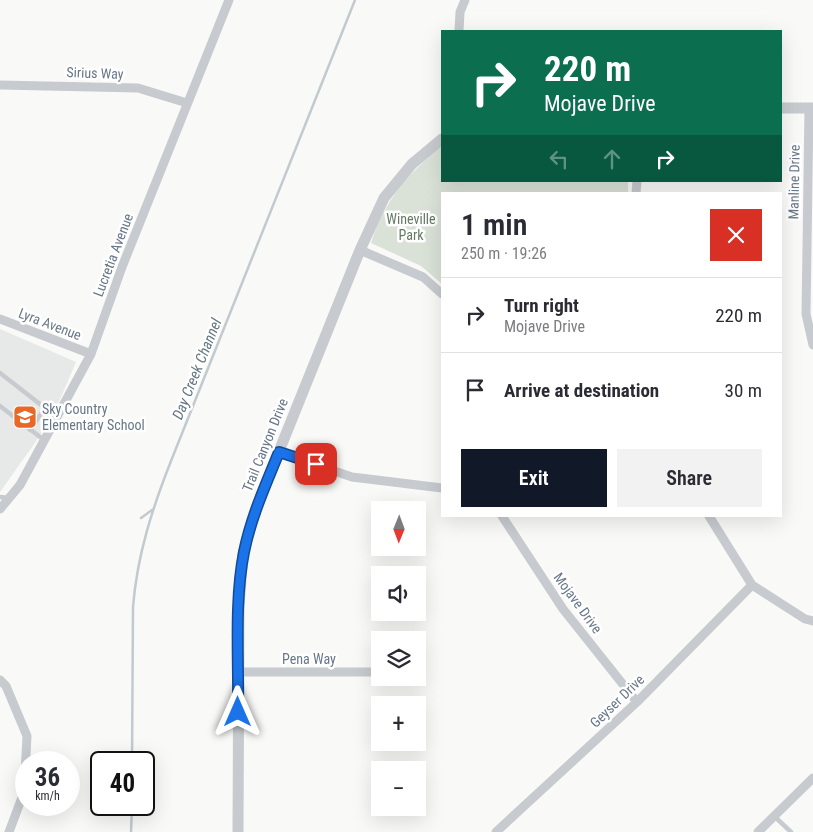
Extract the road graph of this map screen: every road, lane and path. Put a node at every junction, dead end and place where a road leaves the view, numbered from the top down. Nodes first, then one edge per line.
1 (228, 0) edge
2 (465, 0) edge
3 (460, 30) edge
4 (0, 84) edge
5 (187, 103) junction
6 (782, 108) edge
7 (811, 108) edge
8 (441, 140) edge
9 (360, 250) junction
10 (441, 293) edge
11 (0, 319) edge
12 (813, 345) edge
13 (91, 354) junction
14 (0, 373) edge
15 (0, 406) edge
16 (30, 430) junction
17 (45, 441) junction
18 (279, 452) junction
19 (441, 488) edge
20 (4, 497) edge
21 (0, 509) edge
22 (503, 517) edge
23 (710, 517) edge
24 (752, 584) junction
25 (813, 621) edge
26 (239, 672) junction
27 (371, 672) edge
28 (0, 680) edge
29 (637, 702) junction
30 (813, 778) edge
31 (774, 816) junction
32 (9, 832) edge
33 (238, 832) edge
34 (496, 832) edge
35 (758, 832) edge
36 (791, 832) edge

1 - 5 street, Lucretia Avenue
2 - 3 street
4 - 5 street, Sirius Way
5 - 13 street, Lucretia Avenue
6 - 7 street
7 - 12 street, Manline Drive
8 - 9 street, Trail Canyon Drive
9 - 10 street
9 - 18 street, Trail Canyon Drive
11 - 13 street, Lyra Avenue
13 - 17 street, Lucretia Avenue
14 - 16 lane
15 - 16 lane
16 - 17 lane
17 - 20 street, Lucretia Avenue
18 - 19 street
18 - 26 street, Trail Canyon Drive
20 - 21 street, Lucretia Avenue
22 - 29 street, Mojave Drive
23 - 24 street
24 - 25 street
24 - 29 street, Geyser Drive
26 - 27 street, Pena Way
26 - 33 street, Trail Canyon Drive
28 - 32 street
29 - 34 street, Geyser Drive
30 - 31 street
31 - 35 street
31 - 36 lane

